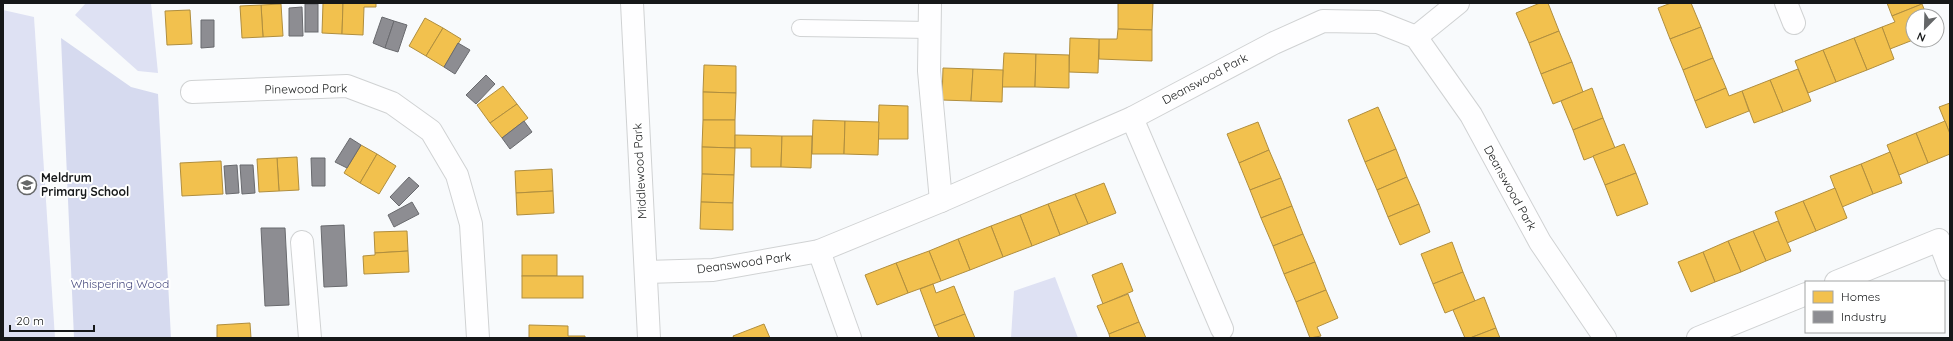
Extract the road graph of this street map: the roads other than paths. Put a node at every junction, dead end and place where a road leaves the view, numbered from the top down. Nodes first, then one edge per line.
1 (632, 3) edge
2 (930, 3) edge
3 (1458, 3) edge
4 (1786, 3) edge
5 (1794, 23) dead end
6 (800, 28) dead end
7 (930, 30) junction
8 (1416, 37) junction
9 (192, 92) dead end
10 (1132, 118) junction
11 (941, 201) junction
12 (302, 242) dead end
13 (819, 251) junction
14 (1950, 269) edge
15 (646, 272) junction
16 (1838, 281) edge
17 (1805, 294) edge
18 (1222, 329) dead end
19 (310, 338) edge
20 (478, 338) edge
21 (649, 338) edge
22 (850, 338) edge
23 (1605, 338) edge
24 (1698, 338) edge

1 - 15 street, Middlewood Park
2 - 7 street
3 - 8 street
4 - 5 street
6 - 7 lane
7 - 11 street
8 - 10 street, Deanswood Park
8 - 23 street, Deanswood Park
9 - 20 street, Pinewood Park
10 - 11 street, Deanswood Park
10 - 18 street
11 - 13 street, Deanswood Park
12 - 19 street
13 - 15 street, Deanswood Park
13 - 22 street
14 - 16 street
15 - 21 street, Middlewood Park
17 - 24 street

